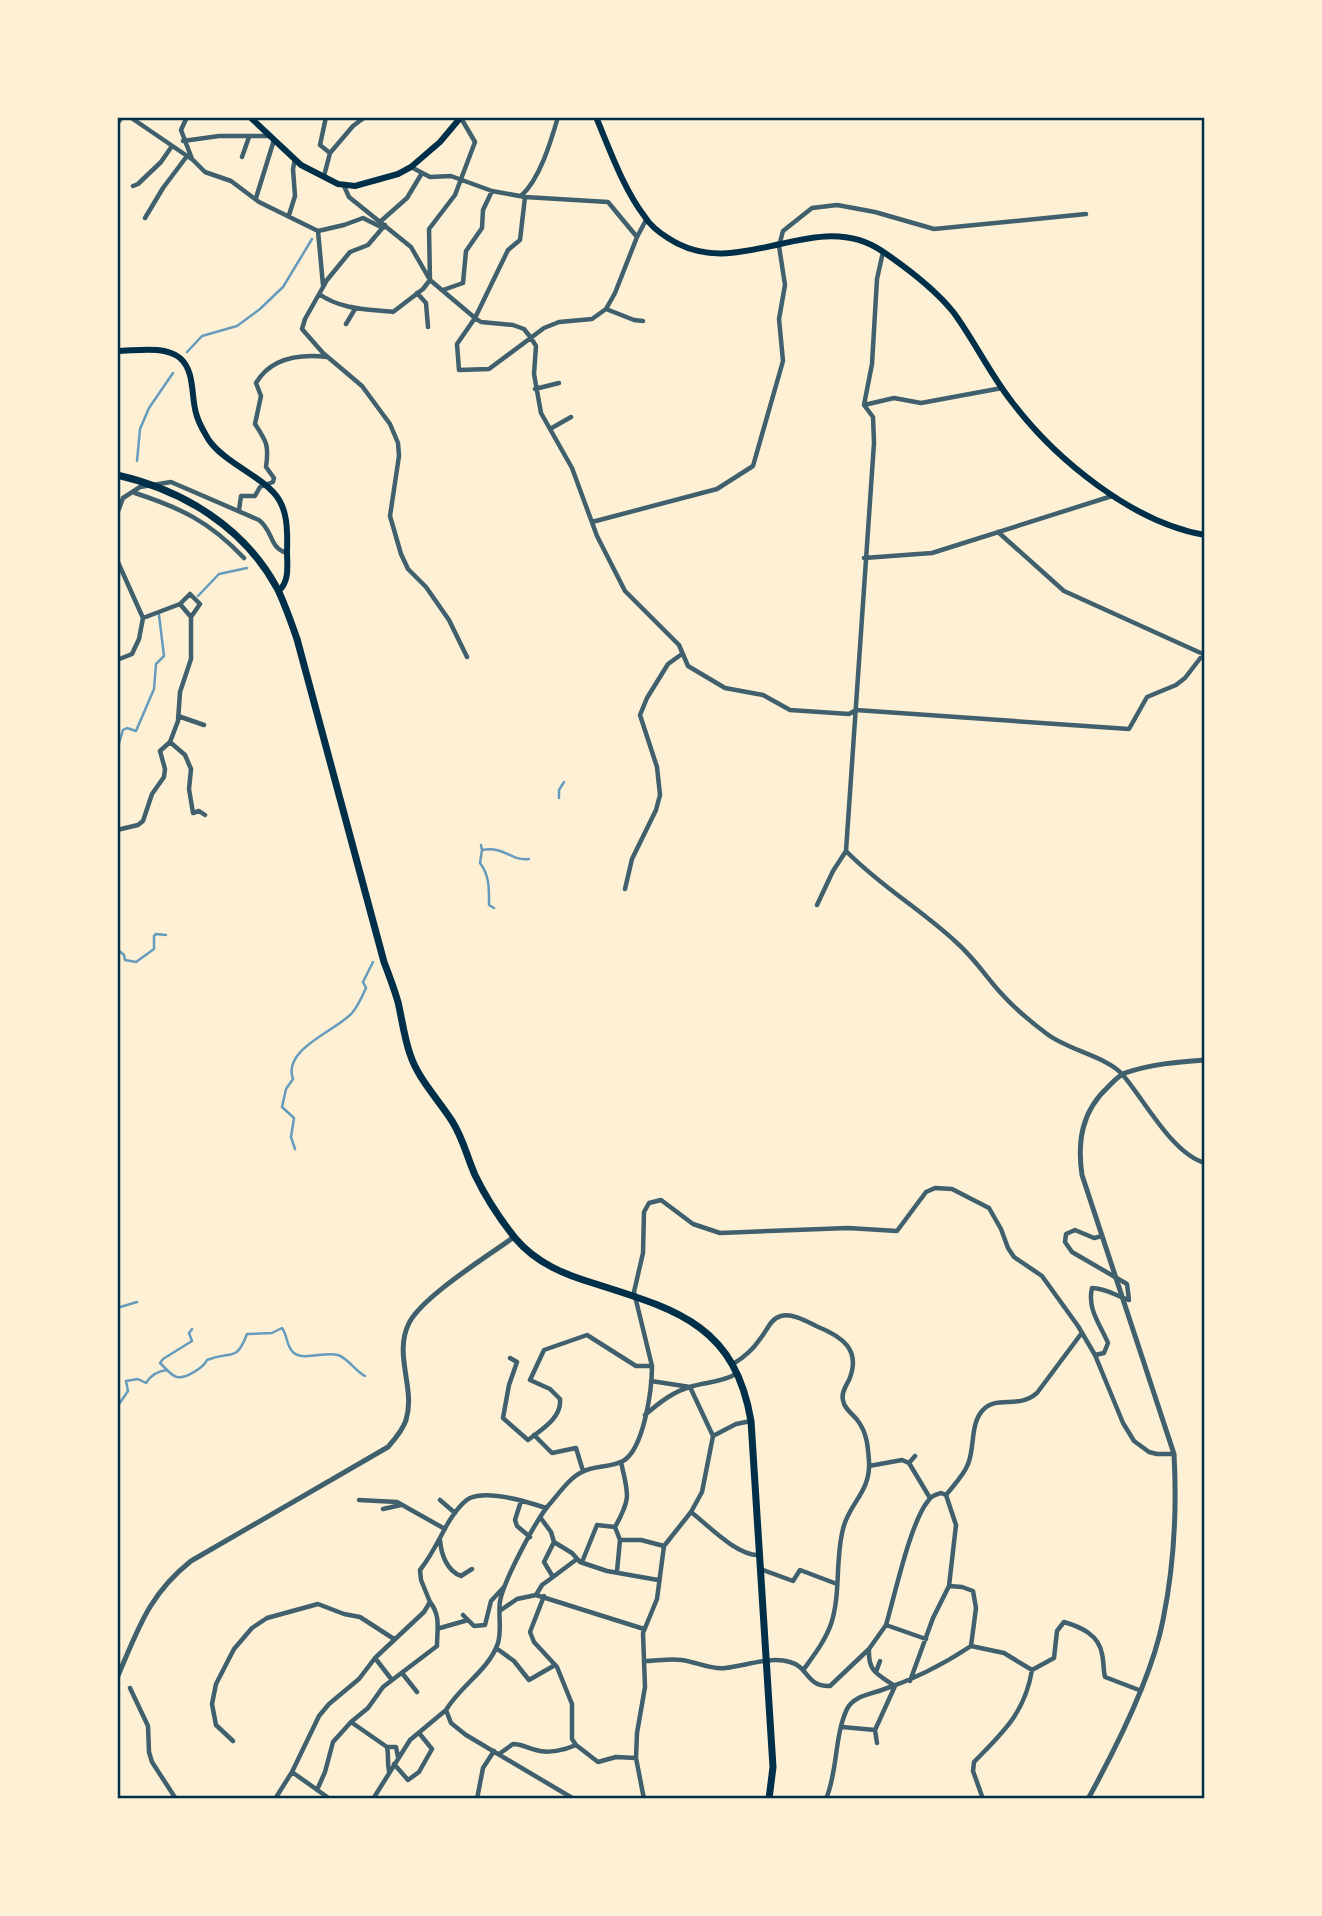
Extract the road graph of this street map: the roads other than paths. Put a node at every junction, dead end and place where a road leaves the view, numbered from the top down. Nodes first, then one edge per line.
1 (122, 117) edge
2 (130, 117) edge
3 (187, 117) edge
4 (250, 117) edge
5 (327, 117) edge
6 (365, 117) edge
7 (461, 117) edge
8 (558, 117) edge
9 (596, 117) edge
10 (117, 124) edge
11 (248, 137) junction
12 (272, 138) junction
13 (183, 141) junction
14 (172, 146) junction
15 (330, 153) junction
16 (187, 156) junction
17 (242, 157) dead end
18 (295, 159) junction
19 (192, 160) junction
20 (411, 167) junction
21 (422, 173) junction
22 (323, 177) junction
23 (460, 180) junction
24 (133, 186) dead end
25 (344, 186) junction
26 (492, 191) junction
27 (523, 197) junction
28 (256, 199) junction
29 (1086, 214) dead end
30 (289, 215) junction
31 (145, 218) dead end
32 (646, 219) junction
33 (383, 225) junction
34 (318, 231) junction
35 (637, 237) junction
36 (779, 246) junction
37 (883, 252) junction
38 (430, 280) junction
39 (323, 287) junction
40 (442, 290) junction
41 (417, 293) junction
42 (319, 294) junction
43 (356, 309) junction
44 (606, 309) junction
45 (475, 318) junction
46 (643, 321) dead end
47 (346, 324) dead end
48 (428, 327) dead end
49 (531, 338) junction
50 (117, 351) edge
51 (328, 357) junction
52 (559, 383) dead end
53 (1002, 388) junction
54 (535, 389) junction
55 (864, 405) junction
56 (571, 418) dead end
57 (550, 429) junction
58 (117, 475) edge
59 (268, 486) junction
60 (134, 492) junction
61 (1112, 496) junction
62 (239, 510) junction
63 (117, 514) edge
64 (592, 522) junction
65 (998, 531) junction
66 (1205, 534) edge
67 (287, 553) junction
68 (244, 558) dead end
69 (864, 558) junction
70 (117, 560) edge
71 (279, 591) junction
72 (180, 604) junction
73 (191, 617) junction
74 (143, 618) junction
75 (1204, 653) edge
76 (682, 654) junction
77 (467, 657) dead end
78 (117, 660) edge
79 (856, 710) junction
80 (178, 716) junction
81 (204, 725) dead end
82 (170, 742) junction
83 (205, 815) dead end
84 (117, 830) edge
85 (846, 851) junction
86 (625, 889) dead end
87 (817, 905) dead end
88 (1205, 1060) edge
89 (1122, 1074) junction
90 (1205, 1163) edge
91 (1102, 1236) junction
92 (514, 1237) junction
93 (635, 1297) junction
94 (1082, 1334) junction
95 (1095, 1355) junction
96 (510, 1358) dead end
97 (733, 1364) junction
98 (652, 1366) junction
99 (737, 1374) junction
100 (651, 1381) junction
101 (690, 1387) junction
102 (645, 1415) junction
103 (751, 1422) junction
104 (534, 1435) junction
105 (713, 1436) junction
106 (1174, 1454) junction
107 (915, 1456) dead end
108 (621, 1462) junction
109 (909, 1464) junction
110 (869, 1466) junction
111 (583, 1471) junction
112 (946, 1495) junction
113 (930, 1498) junction
114 (359, 1500) dead end
115 (440, 1500) dead end
116 (521, 1501) junction
117 (402, 1505) junction
118 (546, 1508) junction
119 (383, 1509) dead end
120 (691, 1512) junction
121 (455, 1513) junction
122 (540, 1517) junction
123 (615, 1527) junction
124 (445, 1529) junction
125 (530, 1536) junction
126 (439, 1539) junction
127 (620, 1540) junction
128 (554, 1542) junction
129 (664, 1546) junction
130 (759, 1555) junction
131 (580, 1561) junction
132 (472, 1569) dead end
133 (760, 1569) junction
134 (617, 1571) junction
135 (552, 1577) junction
136 (658, 1580) junction
137 (507, 1583) junction
138 (836, 1584) junction
139 (949, 1586) junction
140 (536, 1595) junction
141 (544, 1596) junction
142 (430, 1602) junction
143 (500, 1610) junction
144 (463, 1615) dead end
145 (468, 1620) junction
146 (886, 1625) junction
147 (440, 1628) junction
148 (644, 1629) junction
149 (394, 1639) junction
150 (926, 1639) junction
151 (971, 1646) junction
152 (496, 1648) junction
153 (869, 1649) junction
154 (375, 1658) junction
155 (644, 1661) junction
156 (767, 1661) junction
157 (880, 1661) dead end
158 (555, 1665) junction
159 (804, 1669) junction
160 (1032, 1670) junction
161 (402, 1673) junction
162 (875, 1673) junction
163 (117, 1678) edge
164 (392, 1680) junction
165 (910, 1681) junction
166 (895, 1686) junction
167 (130, 1688) dead end
168 (1139, 1690) junction
169 (417, 1692) dead end
170 (446, 1710) junction
171 (351, 1722) junction
172 (842, 1727) junction
173 (875, 1730) junction
174 (419, 1733) junction
175 (233, 1741) dead end
176 (877, 1743) dead end
177 (576, 1745) junction
178 (387, 1747) junction
179 (496, 1752) junction
180 (398, 1758) junction
181 (636, 1758) junction
182 (394, 1765) junction
183 (389, 1771) junction
184 (292, 1772) junction
185 (317, 1790) junction
186 (176, 1799) edge
187 (275, 1799) edge
188 (330, 1799) edge
189 (373, 1799) edge
190 (478, 1799) edge
191 (574, 1799) edge
192 (643, 1799) edge
193 (769, 1799) edge
194 (826, 1799) edge
195 (983, 1799) edge
196 (1088, 1799) edge

1 - 10 street
2 - 14 street
3 - 13 street
4 - 12 main road
5 - 15 street
6 - 15 street
7 - 20 main road
7 - 23 street
8 - 27 street
9 - 32 main road
11 - 12 street
11 - 13 street
11 - 17 street
12 - 18 main road
12 - 28 street
13 - 19 street
14 - 16 street
14 - 24 street
15 - 22 street
16 - 19 street
16 - 31 street
18 - 22 main road
18 - 30 street
19 - 28 street
20 - 21 street
20 - 25 main road
21 - 23 street
21 - 33 street
22 - 25 main road
23 - 26 street
23 - 38 street
25 - 33 street
26 - 27 street
26 - 40 street
27 - 35 street
27 - 45 street
28 - 30 street
29 - 36 street
30 - 34 street
32 - 35 street
32 - 36 main road
33 - 34 street
33 - 38 street
33 - 39 street
34 - 39 street
35 - 44 street
36 - 37 main road
36 - 64 street
37 - 53 main road
37 - 55 street
38 - 40 street
38 - 41 street
39 - 42 street
40 - 45 street
41 - 43 street
41 - 48 street
42 - 43 street
42 - 51 street
43 - 47 street
44 - 46 street
44 - 49 street
45 - 49 street
45 - 49 street
49 - 54 street
50 - 59 main road
51 - 59 street
51 - 77 street
52 - 54 street
53 - 55 street
53 - 61 main road
54 - 57 street
55 - 69 street
56 - 57 street
57 - 64 street
58 - 71 highway
59 - 62 street
59 - 67 main road
60 - 62 street
60 - 63 street
60 - 68 street
61 - 65 street
61 - 66 main road
62 - 67 street
64 - 76 street
65 - 69 street
65 - 75 street
67 - 71 main road
69 - 79 street
70 - 74 street
71 - 92 highway
72 - 73 street
72 - 73 street
72 - 74 street
73 - 80 street
74 - 78 street
75 - 79 street
76 - 79 street
76 - 86 street
79 - 85 street
80 - 81 street
80 - 82 street
82 - 83 street
82 - 84 street
85 - 87 street
85 - 89 street
88 - 89 street
89 - 90 street
89 - 91 street
91 - 95 street
91 - 106 street
92 - 93 highway
92 - 163 street
93 - 94 street
93 - 97 highway
93 - 98 street
94 - 95 street
94 - 112 street
95 - 106 street
96 - 104 street
97 - 99 highway
97 - 110 street
98 - 100 street
98 - 104 street
99 - 101 street
99 - 103 highway
100 - 101 street
100 - 102 street
101 - 102 street
101 - 105 street
102 - 108 street
103 - 105 street
103 - 130 highway
104 - 111 street
105 - 120 street
106 - 168 street
107 - 109 street
108 - 111 street
108 - 123 street
109 - 110 street
109 - 113 street
110 - 138 street
111 - 118 street
112 - 113 street
112 - 139 street
113 - 146 street
114 - 117 street
115 - 121 street
116 - 118 street
116 - 121 street
116 - 125 street
117 - 119 street
117 - 124 street
118 - 122 street
120 - 129 street
120 - 130 street
121 - 124 street
122 - 125 street
122 - 128 street
123 - 127 street
123 - 131 street
124 - 126 street
125 - 137 street
126 - 132 street
126 - 142 street
127 - 129 street
127 - 134 street
128 - 131 street
128 - 135 street
129 - 136 street
130 - 133 highway
131 - 134 street
131 - 135 street
133 - 138 street
133 - 156 highway
134 - 136 street
135 - 140 street
136 - 148 street
137 - 143 street
137 - 145 street
138 - 159 street
139 - 150 street
139 - 151 street
140 - 141 street
140 - 143 street
141 - 148 street
141 - 158 street
142 - 147 street
142 - 149 street
143 - 152 street
144 - 145 street
145 - 147 street
146 - 150 street
146 - 153 street
147 - 161 street
148 - 155 street
149 - 154 street
149 - 175 street
150 - 165 street
151 - 160 street
151 - 165 street
152 - 158 street
152 - 170 street
153 - 159 street
153 - 162 street
154 - 164 street
154 - 184 street
155 - 156 street
155 - 181 street
156 - 159 street
156 - 193 highway
157 - 162 street
158 - 177 street
160 - 168 street
160 - 195 street
161 - 164 street
161 - 169 street
162 - 166 street
164 - 171 street
165 - 166 street
166 - 172 street
166 - 173 street
167 - 186 street
168 - 196 street
170 - 174 street
170 - 179 street
171 - 178 street
171 - 185 street
172 - 173 street
172 - 194 street
173 - 176 street
174 - 180 street
174 - 182 street
177 - 179 street
177 - 181 street
178 - 180 street
178 - 183 street
179 - 190 street
179 - 191 street
180 - 182 street
181 - 192 street
182 - 183 street
183 - 189 street
184 - 185 street
184 - 187 street
185 - 188 street

